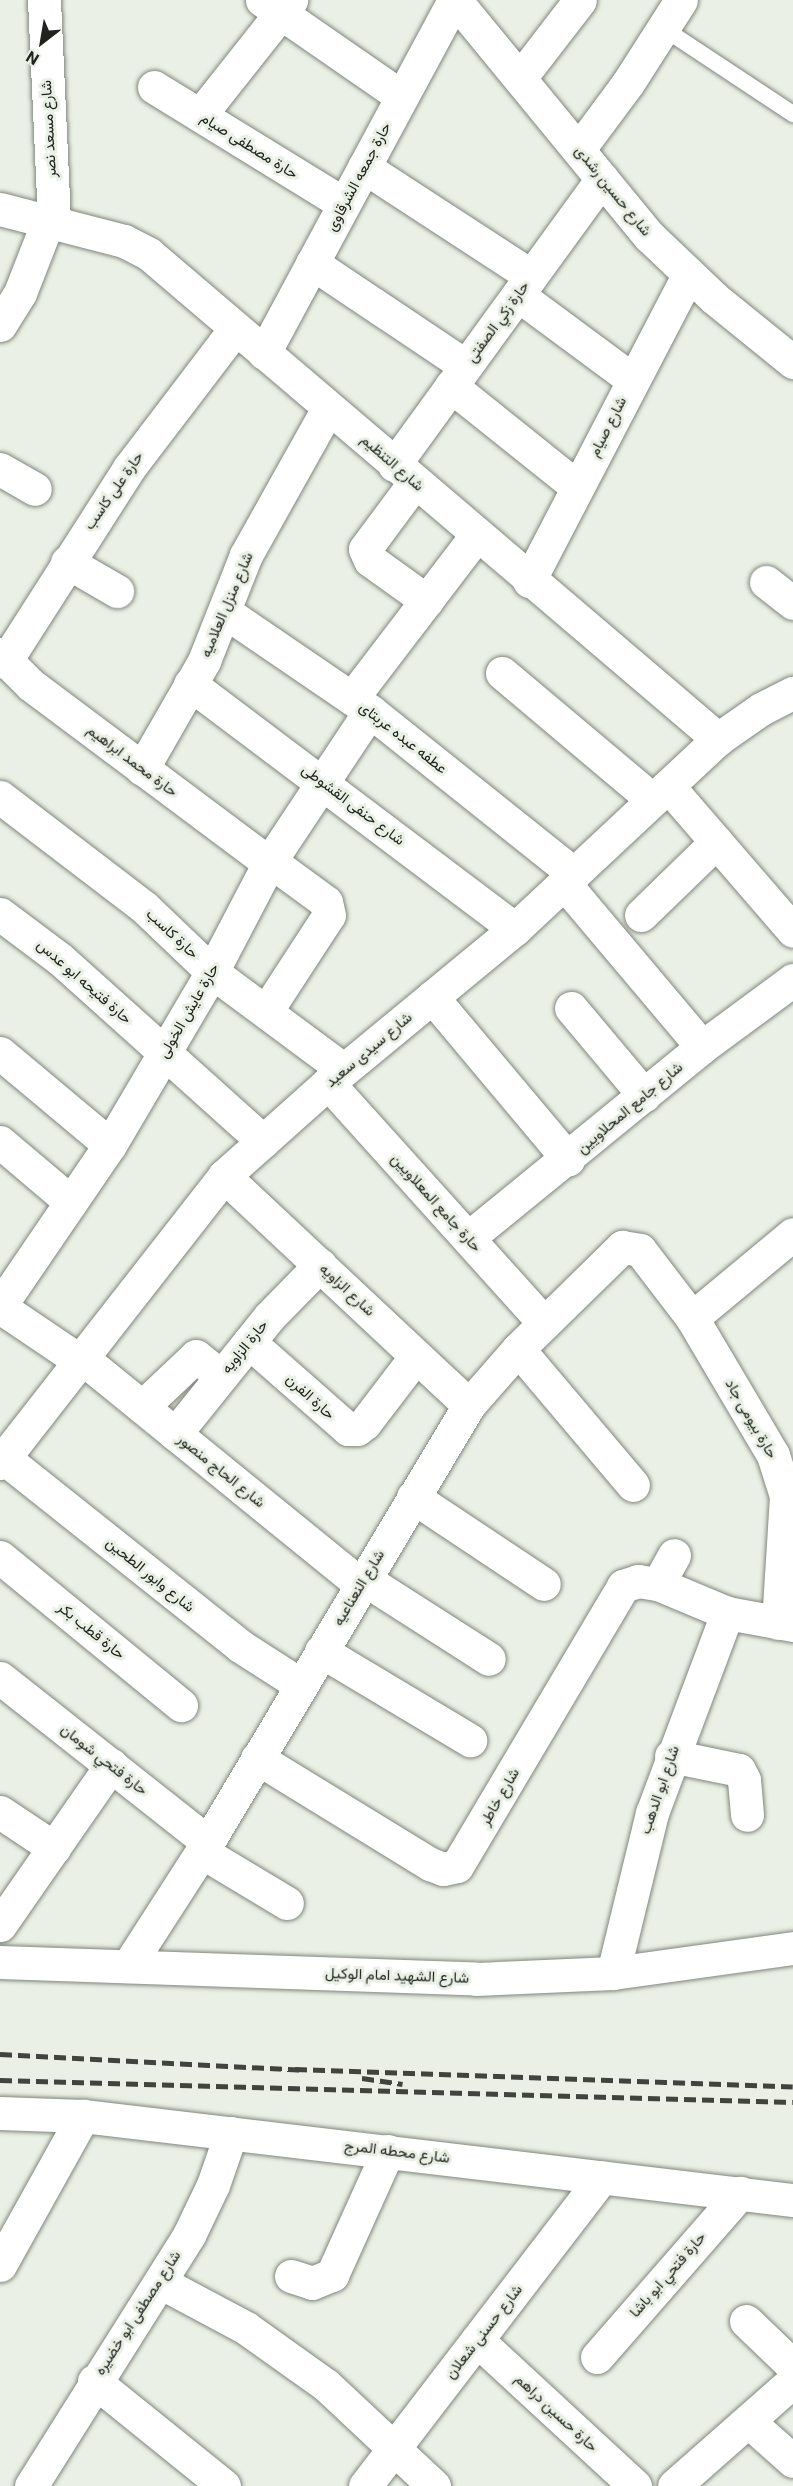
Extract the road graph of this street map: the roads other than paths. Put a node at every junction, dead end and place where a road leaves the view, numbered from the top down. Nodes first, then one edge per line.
1 (44, 0) edge
2 (455, 0) edge
3 (580, 0) edge
4 (681, 0) edge
5 (278, 4) edge
6 (663, 28) junction
7 (520, 78) junction
8 (154, 87) dead end
9 (402, 97) junction
10 (793, 114) edge
11 (200, 116) junction
12 (579, 149) junction
13 (364, 167) junction
14 (602, 179) junction
15 (344, 204) junction
16 (0, 210) edge
17 (51, 222) junction
18 (312, 263) junction
19 (689, 274) junction
20 (525, 285) junction
21 (10, 291) edge
22 (0, 325) edge
23 (235, 329) junction
24 (264, 353) junction
25 (793, 362) edge
26 (458, 376) junction
27 (633, 380) junction
28 (328, 408) junction
29 (0, 469) edge
30 (404, 474) junction
31 (577, 487) junction
32 (34, 489) dead end
33 (476, 536) junction
34 (67, 562) junction
35 (529, 581) junction
36 (766, 582) dead end
37 (117, 591) dead end
38 (427, 601) junction
39 (793, 603) edge
40 (225, 612) junction
41 (12, 623) edge
42 (3, 658) edge
43 (502, 673) dead end
44 (190, 684) junction
45 (793, 693) edge
46 (361, 704) junction
47 (718, 739) junction
48 (142, 769) junction
49 (323, 781) junction
50 (660, 793) junction
51 (0, 797) edge
52 (716, 842) junction
53 (269, 862) junction
54 (569, 878) junction
55 (0, 914) edge
56 (641, 915) dead end
57 (515, 929) junction
58 (793, 931) edge
59 (212, 972) junction
60 (793, 980) edge
61 (432, 997) junction
62 (571, 1008) dead end
63 (267, 1010) junction
64 (702, 1047) junction
65 (0, 1053) edge
66 (165, 1053) junction
67 (336, 1076) junction
68 (644, 1095) junction
69 (263, 1141) junction
70 (0, 1142) edge
71 (110, 1145) junction
72 (568, 1160) junction
73 (224, 1176) junction
74 (71, 1202) junction
75 (793, 1234) edge
76 (468, 1238) junction
77 (632, 1246) joint
78 (320, 1265) junction
79 (0, 1307) edge
80 (692, 1318) junction
81 (544, 1323) junction
82 (249, 1342) junction
83 (518, 1349) junction
84 (416, 1356) junction
85 (81, 1359) junction
86 (221, 1376) junction
87 (469, 1405) junction
88 (142, 1407) junction
89 (175, 1434) junction
90 (2, 1461) edge
91 (633, 1485) dead end
92 (790, 1496) edge
93 (413, 1497) junction
94 (674, 1555) dead end
95 (0, 1557) edge
96 (362, 1582) junction
97 (544, 1584) dead end
98 (658, 1584) junction
99 (727, 1613) junction
100 (786, 1624) edge
101 (321, 1651) junction
102 (489, 1659) dead end
103 (0, 1678) edge
104 (301, 1685) junction
105 (182, 1705) dead end
106 (470, 1740) dead end
107 (671, 1756) junction
108 (257, 1758) junction
109 (111, 1765) junction
110 (0, 1812) edge
111 (747, 1815) dead end
112 (205, 1847) junction
113 (54, 1848) junction
114 (287, 1903) dead end
115 (0, 1925) edge
116 (793, 1948) edge
117 (0, 1962) edge
118 (128, 1966) junction
119 (613, 1972) junction
120 (0, 2113) edge
121 (83, 2116) junction
122 (231, 2133) junction
123 (388, 2151) junction
124 (602, 2177) junction
125 (740, 2193) junction
126 (793, 2200) edge
127 (0, 2265) edge
128 (291, 2276) dead end
129 (160, 2282) junction
130 (746, 2322) dead end
131 (477, 2340) junction
132 (597, 2357) dead end
133 (793, 2366) edge
134 (94, 2380) junction
135 (793, 2381) edge
136 (748, 2421) junction
137 (394, 2448) junction
138 (793, 2461) edge
139 (31, 2486) edge
140 (224, 2486) edge
141 (365, 2486) edge
142 (434, 2486) edge
143 (635, 2486) edge
144 (674, 2486) edge

1 - 17 street, شارع مسعد نصر
2 - 7 street, شارع حسين رشدى
2 - 9 street, حارة جمعه الشرقاوى
3 - 7 street
4 - 6 street
5 - 9 street
5 - 11 street
6 - 10 lane
6 - 12 street
7 - 12 street, شارع حسين رشدى
8 - 11 street, حارة مصطفى صيام
9 - 13 street, حارة جمعه الشرقاوى
11 - 15 street, حارة مصطفى صيام
12 - 14 street, شارع حسين رشدى
13 - 15 street, حارة جمعه الشرقاوى
13 - 20 street
14 - 19 street, شارع حسين رشدى
14 - 20 street, حارة زكي الصفتى
15 - 18 street, حارة جمعه الشرقاوى
16 - 17 street, شارع التنظيم
17 - 21 street
17 - 23 street, شارع التنظيم
18 - 24 street, حارة جمعه الشرقاوى
18 - 26 street
19 - 25 street, شارع حسين رشدى
19 - 27 street, شارع صيام
20 - 26 street, حارة زكي الصفتى
20 - 27 street
21 - 22 street
23 - 24 street, شارع التنظيم
23 - 34 street, حارة على كاسب
24 - 28 street, شارع التنظيم
26 - 30 street, حارة زكي الصفتى
26 - 31 street
27 - 31 street, شارع صيام
28 - 30 street, شارع التنظيم
28 - 40 street, شارع منزل العلاميه
29 - 32 street
30 - 33 street, شارع التنظيم
30 - 38 street, حارة زكي الصفتى
31 - 35 street, شارع صيام
33 - 35 street, شارع التنظيم
33 - 38 street, حارة عايش الخولى
34 - 37 street
34 - 41 street, حارة على كاسب
35 - 47 street, شارع التنظيم
36 - 39 street
38 - 46 street, حارة عايش الخولى
40 - 44 street, شارع منزل العلاميه
40 - 46 street, عطفه عبده عربتاى
41 - 42 street, حارة على كاسب
42 - 48 street, حارة محمد ابراهيم
43 - 50 street
44 - 48 street, شارع منزل العلاميه
44 - 49 street, شارع حنفى القشوطى
45 - 47 street, شارع سيدى سعيد
46 - 49 street, حارة عايش الخولى
46 - 54 street, عطفه عبده عربتاى
47 - 50 street, شارع سيدى سعيد
48 - 53 street, حارة محمد ابراهيم
49 - 53 street, حارة عايش الخولى
49 - 57 street, شارع حنفى القشوطى
50 - 52 street
50 - 54 street, شارع سيدى سعيد
51 - 59 street, حارة كاسب
52 - 56 street
52 - 58 street
53 - 59 street, حارة عايش الخولى
53 - 63 street, حارة محمد ابراهيم
54 - 57 street, شارع سيدى سعيد
54 - 64 street, عطفه عبده عربتاى
55 - 66 street, حارة فتيحه ابو عدس
57 - 61 street, شارع سيدى سعيد
59 - 63 street, حارة كاسب
59 - 66 street, حارة عايش الخولى
60 - 64 street, شارع جامع المحلاويين
61 - 67 street, شارع سيدى سعيد
61 - 72 street
62 - 68 street
63 - 67 street, حارة كاسب
64 - 68 street, شارع جامع المحلاويين
65 - 71 street
66 - 69 street, حارة فتيحه ابو عدس
66 - 71 street, حارة عايش الخولى
67 - 69 street, شارع سيدى سعيد
67 - 76 street, حارة جامع المعلاويين
68 - 72 street, شارع جامع المحلاويين
69 - 73 street, شارع سيدى سعيد
70 - 74 street
71 - 74 street, حارة عايش الخولى
72 - 76 street, شارع جامع المحلاويين
73 - 78 street, شارع الزاويه
73 - 85 street, شارع سيدى سعيد
74 - 79 street, حارة عايش الخولى
75 - 80 street
76 - 81 street, حارة جامع المعلاويين
77 - 80 street, حارة بيومى جاد
77 - 81 street, شارع النعناعيه
78 - 82 street, حارة الزاويه
78 - 84 street, شارع الزاويه
79 - 85 street, شارع الحاج منصور
80 - 92 street, حارة بيومى جاد
81 - 83 street, شارع النعناعيه
82 - 84 street, حارة الفرن
82 - 86 street, حارة الزاويه
83 - 87 street, شارع النعناعيه
83 - 91 street
84 - 87 street, شارع الزاويه
85 - 88 street, شارع الحاج منصور
85 - 90 street, شارع سيدى سعيد
86 - 88 street
86 - 89 street, حارة الزاويه
87 - 93 street, شارع النعناعيه
88 - 89 street, شارع الحاج منصور
89 - 96 street, شارع الحاج منصور
90 - 104 street, شارع وابور الطحين
92 - 100 street, حارة بيومى جاد
93 - 96 street, شارع النعناعيه
93 - 97 street
94 - 98 street
95 - 105 street, حارة قطب بكر
96 - 101 street, شارع النعناعيه
96 - 102 street, شارع الحاج منصور
98 - 99 street
98 - 108 street, شارع خاطر
99 - 100 street
99 - 107 street, شارع ابو الدهب
101 - 104 street, شارع النعناعيه
101 - 106 street
103 - 109 street, حارة فتحي شومان
104 - 108 street, شارع النعناعيه
107 - 111 street
107 - 119 street, شارع ابو الدهب
108 - 112 street, شارع النعناعيه
109 - 112 street, حارة فتحي شومان
109 - 113 street
110 - 113 street
112 - 114 street, حارة فتحي شومان
112 - 118 street, شارع النعناعيه
113 - 115 street
116 - 119 street, شارع الشهيد امام الوكيل
117 - 118 street, شارع الشهيد امام الوكيل
118 - 119 street, شارع الشهيد امام الوكيل
120 - 121 street, شارع محطه المرج
121 - 122 street, شارع محطه المرج
121 - 127 street
122 - 123 street, شارع محطه المرج
122 - 129 street, شارع مصطفى ابو خضيره
123 - 124 street, شارع محطه المرج
123 - 128 street
124 - 125 street, شارع محطه المرج
124 - 131 street, شارع حسنى شعلان
125 - 126 street, شارع محطه المرج
125 - 132 street, حارة فتحي ابو باشا
129 - 134 street, شارع مصطفى ابو خضيره
129 - 137 street
130 - 133 street
131 - 137 street, شارع حسنى شعلان
131 - 143 street, حارة حسين دراهم
134 - 139 street, شارع مصطفى ابو خضيره
134 - 140 street
135 - 136 street
136 - 138 street
136 - 144 street
137 - 141 street, شارع حسنى شعلان
137 - 142 street

